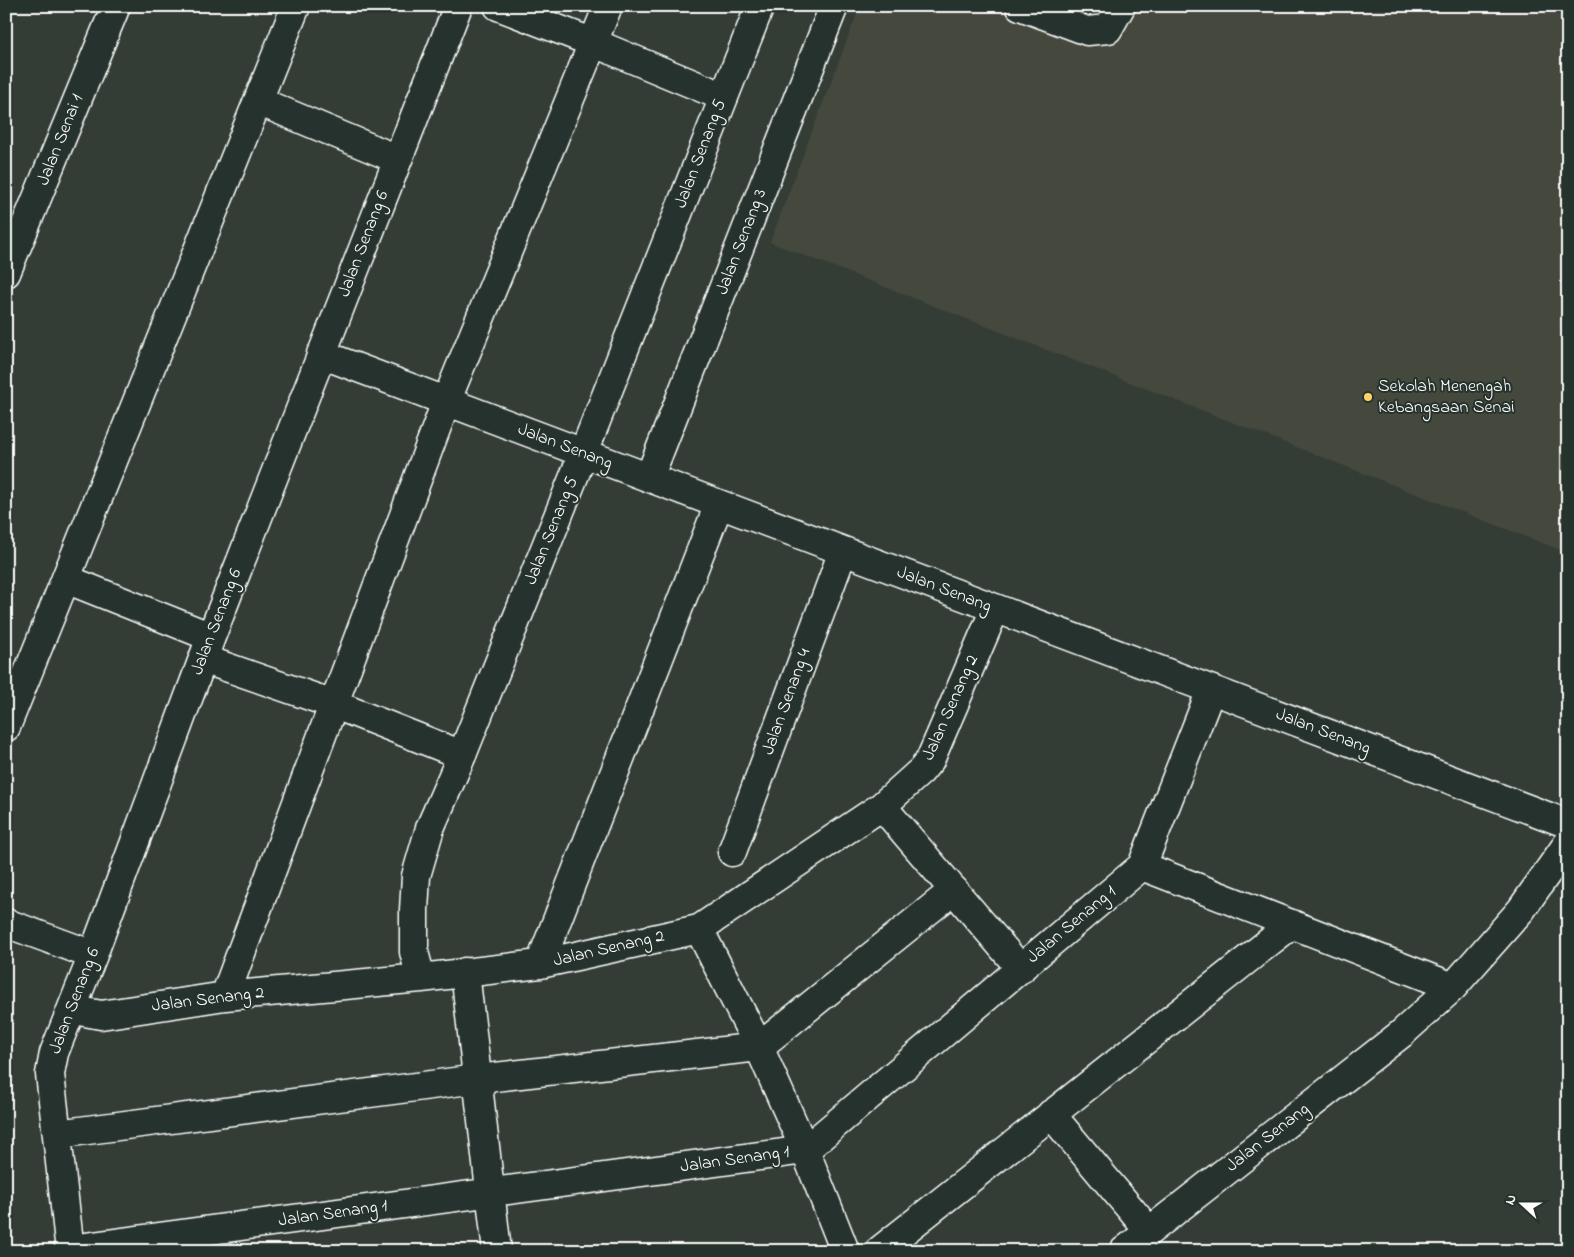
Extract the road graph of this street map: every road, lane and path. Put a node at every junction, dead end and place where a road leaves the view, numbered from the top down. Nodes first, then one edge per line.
1 (116, 6) edge
2 (296, 6) edge
3 (458, 6) edge
4 (498, 6) edge
5 (608, 6) edge
6 (760, 6) edge
7 (834, 6) edge
8 (1020, 6) edge
9 (1121, 6) edge
10 (594, 44) junction
11 (724, 97) junction
12 (258, 101) junction
13 (398, 159) junction
14 (6, 273) edge
15 (321, 354) junction
16 (446, 402) junction
17 (583, 454) junction
18 (649, 478) junction
19 (719, 504) junction
20 (843, 551) junction
21 (66, 579) junction
22 (995, 609) junction
23 (207, 648) junction
24 (1211, 690) junction
25 (333, 704) junction
26 (6, 727) edge
27 (462, 755) junction
28 (882, 806) junction
29 (1568, 824) edge
30 (732, 852) dead end
31 (1563, 858) edge
32 (1142, 866) junction
33 (954, 890) junction
34 (6, 923) edge
35 (1292, 924) junction
36 (699, 928) junction
37 (93, 955) junction
38 (540, 964) junction
39 (1021, 969) junction
40 (465, 972) junction
41 (421, 978) junction
42 (1453, 987) junction
43 (225, 996) junction
44 (73, 1006) junction
45 (759, 1047) junction
46 (478, 1079) junction
47 (1051, 1114) junction
48 (57, 1134) junction
49 (805, 1150) junction
50 (490, 1193) junction
51 (1149, 1231) junction
52 (70, 1250) edge
53 (497, 1251) edge
54 (845, 1251) edge
55 (879, 1251) edge
56 (1124, 1251) edge

1 - 14 street, Jalan Senai 1
2 - 12 street
3 - 13 street, Jalan Senang 6
4 - 10 street
5 - 10 street
6 - 11 street, Jalan Senang 5
7 - 18 street, Jalan Senang 3
8 - 9 street
10 - 11 street
10 - 16 street
11 - 17 street, Jalan Senang 5
12 - 13 street
12 - 21 street
13 - 15 street, Jalan Senang 6
15 - 16 street, Jalan Senang
15 - 23 street, Jalan Senang 6
16 - 17 street, Jalan Senang
16 - 25 street
17 - 18 street, Jalan Senang
17 - 27 street, Jalan Senang 5
18 - 19 street, Jalan Senang
19 - 20 street, Jalan Senang
19 - 38 street
20 - 22 street, Jalan Senang
20 - 30 street, Jalan Senang 4
21 - 23 street
21 - 26 street
22 - 24 street, Jalan Senang
22 - 28 street, Jalan Senang 2
23 - 25 street
23 - 37 street, Jalan Senang 6
24 - 29 street, Jalan Senang
24 - 32 street, Jalan Senang 1
25 - 27 street
25 - 43 street
27 - 41 street, Jalan Senang 5
28 - 33 street
28 - 36 street, Jalan Senang 2
31 - 42 street, Jalan Senang
32 - 35 street
32 - 39 street, Jalan Senang 1
33 - 39 street
33 - 45 street
34 - 37 street
35 - 42 street
35 - 47 street
36 - 38 street, Jalan Senang 2
36 - 45 street
37 - 44 street, Jalan Senang 6
38 - 40 street, Jalan Senang 2
39 - 49 street, Jalan Senang 1
40 - 41 street, Jalan Senang 2
40 - 46 street
41 - 43 street, Jalan Senang 2
42 - 51 street, Jalan Senang
43 - 44 street, Jalan Senang 2
44 - 48 street, Jalan Senang 6
45 - 46 street
45 - 49 street
46 - 48 street
46 - 50 street
47 - 51 street
47 - 55 street
48 - 52 street, Jalan Senang 6
49 - 50 street, Jalan Senang 1
49 - 54 street
50 - 52 street, Jalan Senang 1
50 - 53 street
51 - 56 street, Jalan Senang

